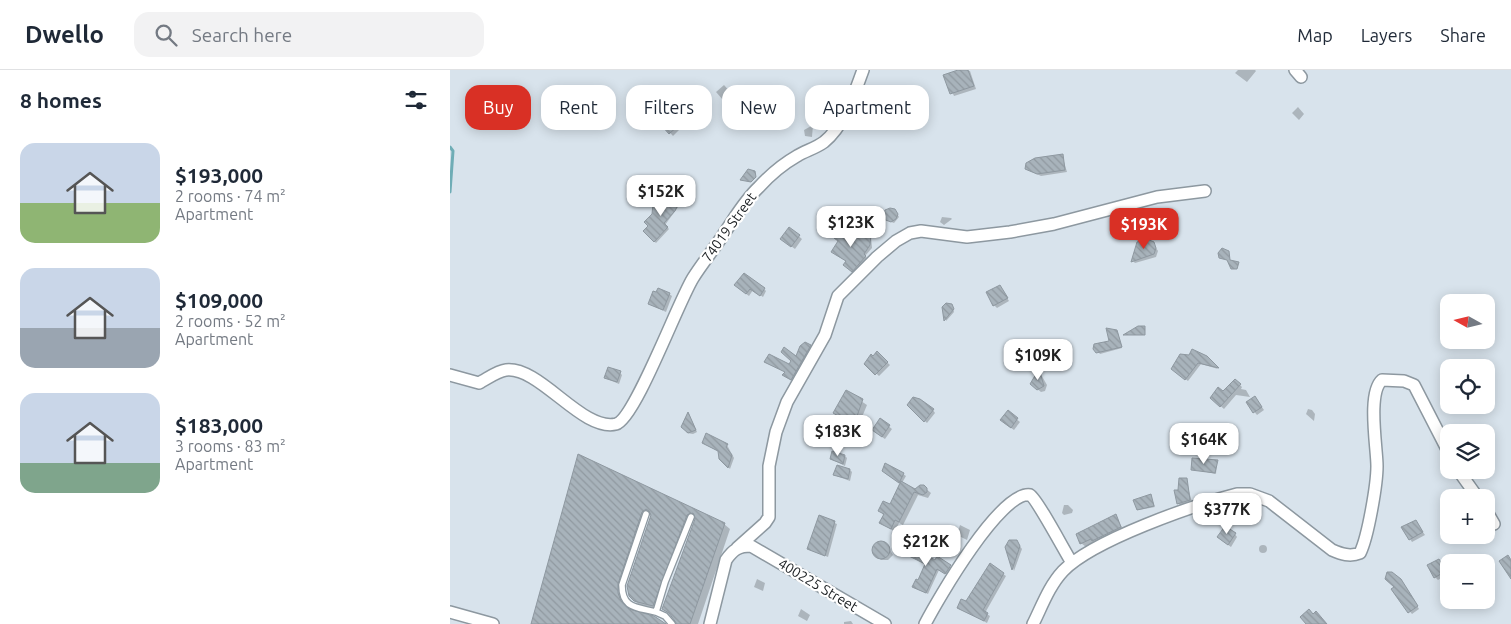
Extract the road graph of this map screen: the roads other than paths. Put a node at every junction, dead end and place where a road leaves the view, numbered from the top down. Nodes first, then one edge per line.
1 (863, 70) edge
2 (1206, 191) dead end
3 (450, 375) edge
4 (1440, 436) edge
5 (646, 514) dead end
6 (690, 516) dead end
7 (737, 548) junction
8 (1072, 563) junction
9 (450, 612) edge
10 (656, 612) junction
11 (493, 624) edge
12 (672, 624) edge
13 (710, 624) edge
14 (885, 624) edge
15 (925, 624) edge
16 (1033, 624) edge

1 - 3 street, 74019 Street
2 - 7 street
4 - 8 street
5 - 10 lane
6 - 10 lane
7 - 13 street
7 - 14 street, 400225 Street
8 - 15 street
8 - 16 street
9 - 11 street
10 - 12 lane

